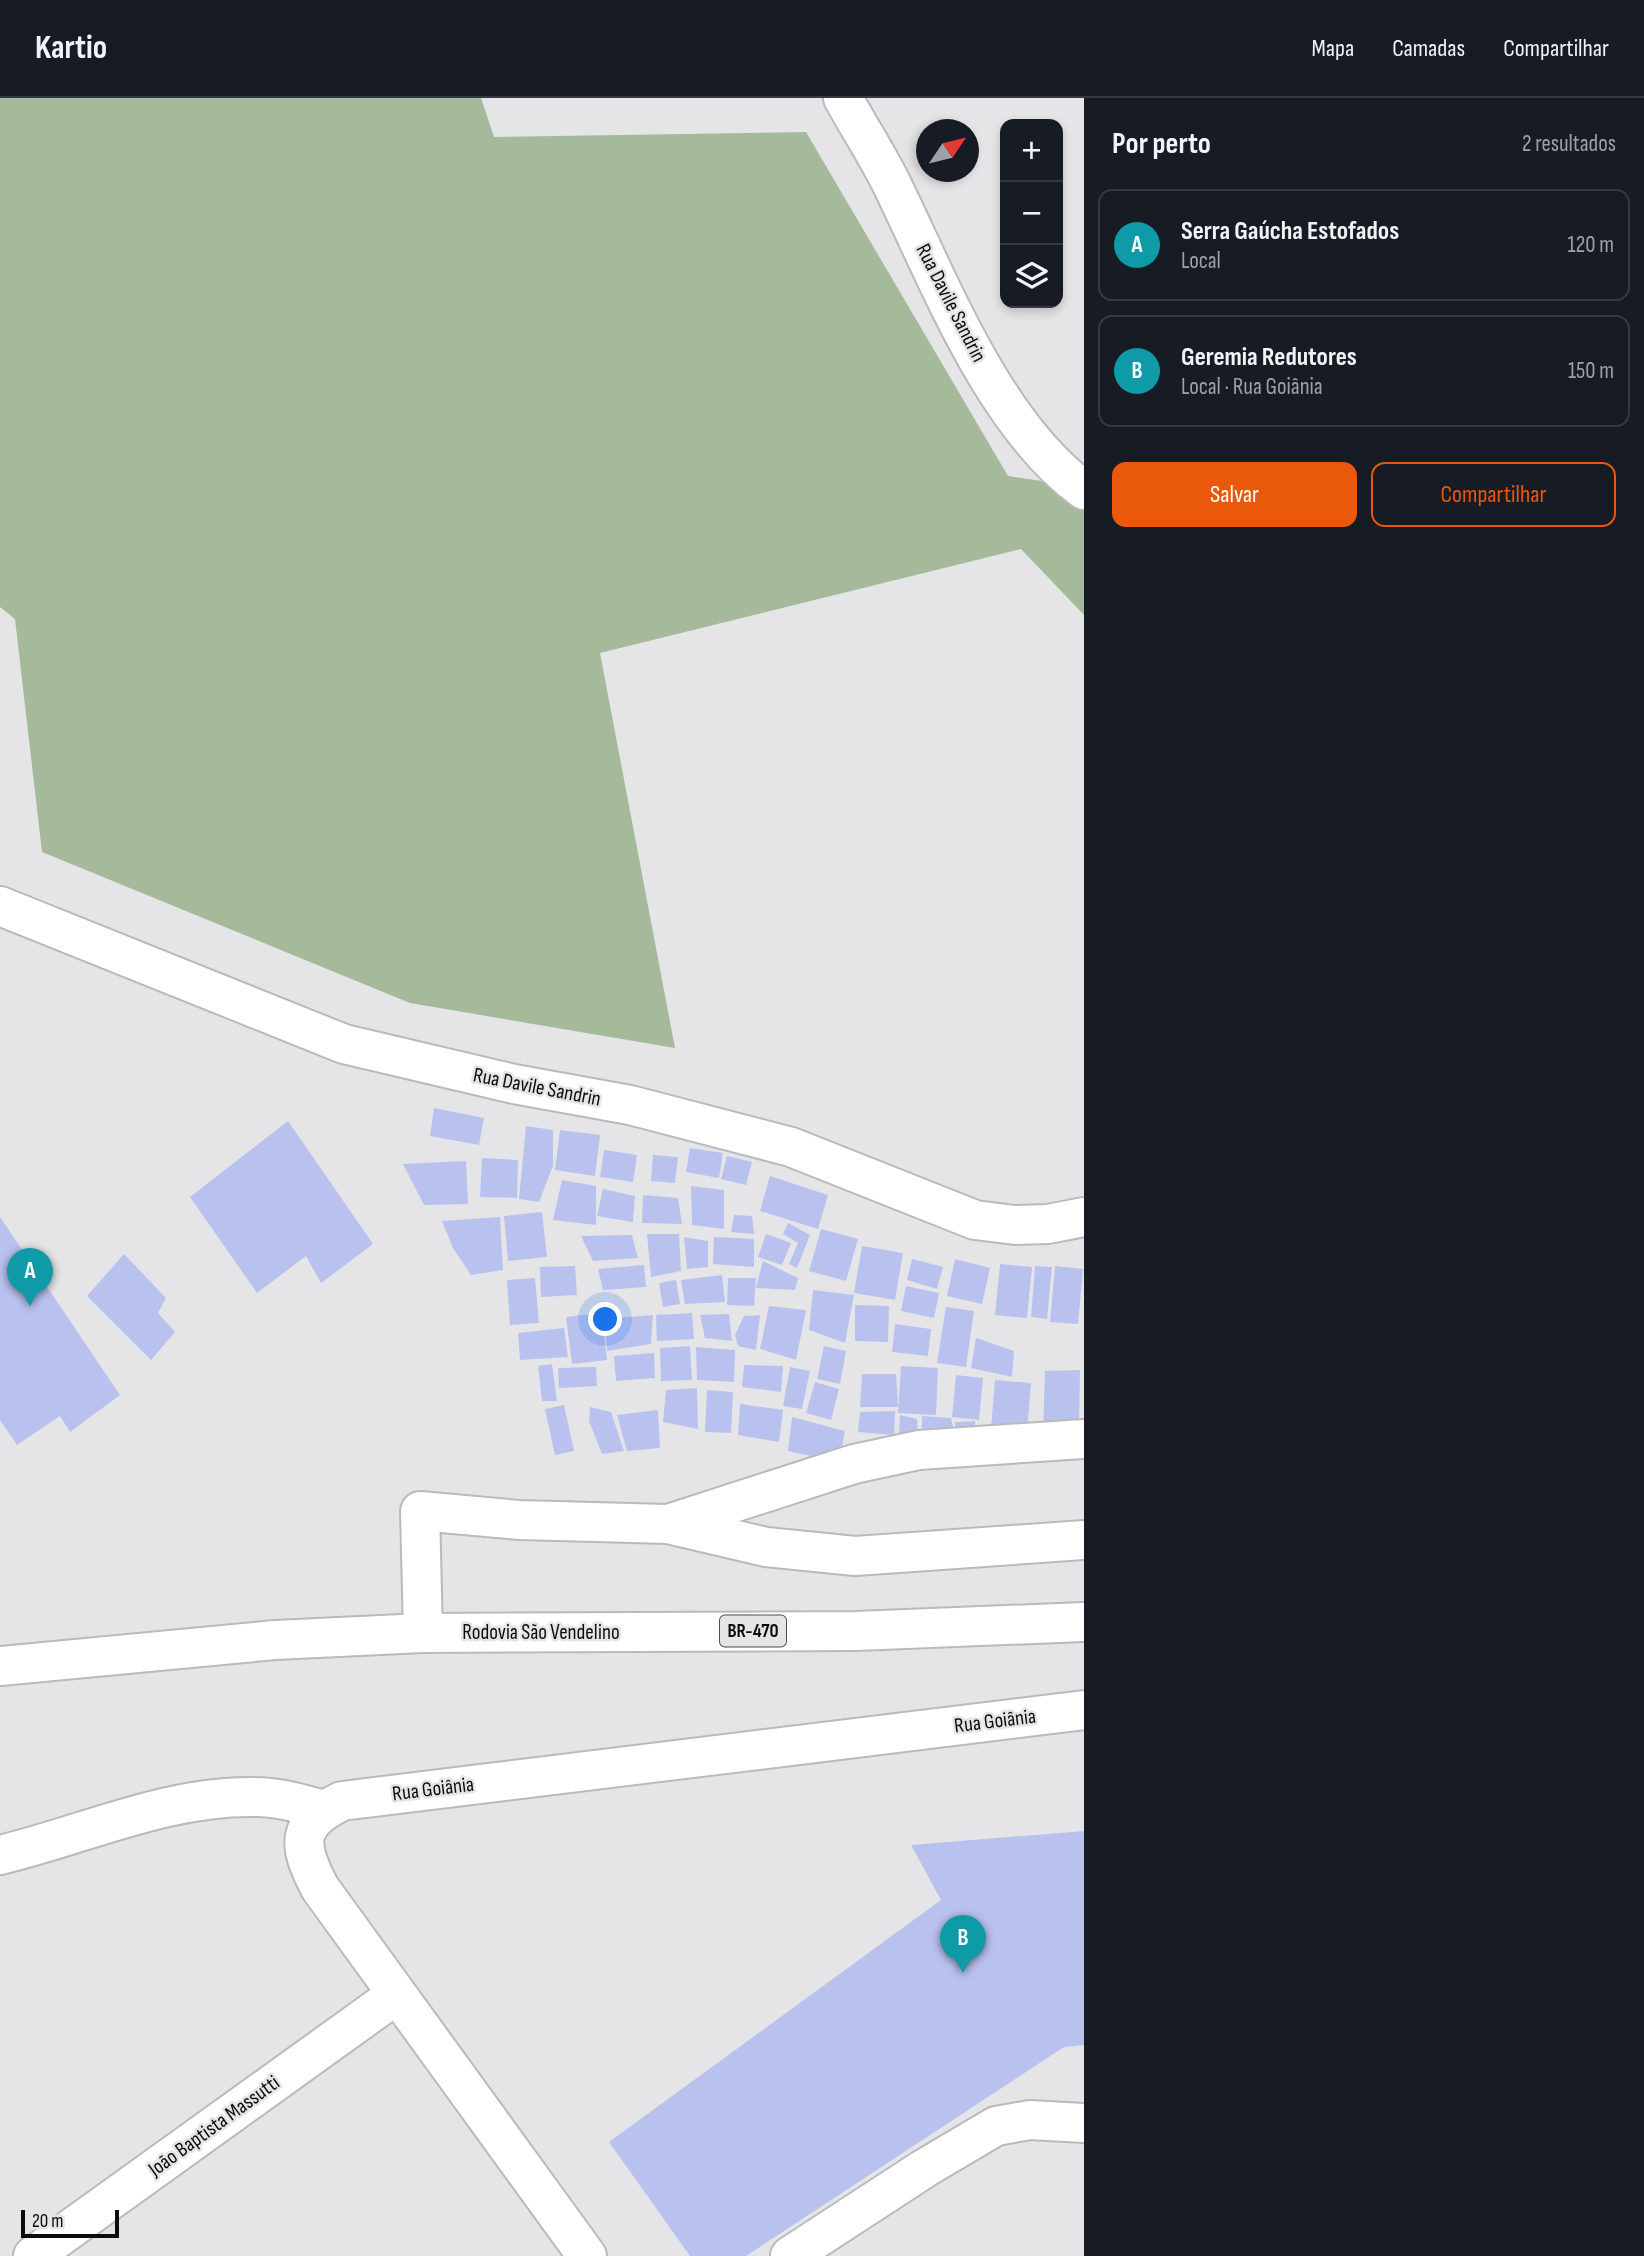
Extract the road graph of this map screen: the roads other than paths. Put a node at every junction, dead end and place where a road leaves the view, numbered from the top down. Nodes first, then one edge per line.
1 (843, 98) edge
2 (1084, 490) edge
3 (0, 906) edge
4 (1084, 1217) edge
5 (1084, 1439) edge
6 (668, 1524) junction
7 (1084, 1540) edge
8 (1084, 1622) edge
9 (423, 1633) junction
10 (0, 1666) edge
11 (1084, 1710) edge
12 (324, 1810) junction
13 (0, 1855) edge
14 (396, 1995) junction
15 (1084, 2123) edge
16 (33, 2256) edge
17 (587, 2256) edge
18 (790, 2256) edge

1 - 2 main road, Rua Davile Sandrin
3 - 4 main road, Rua Davile Sandrin
5 - 6 main road
6 - 7 main road
6 - 9 main road
8 - 9 main road, Rodovia São Vendelino / BR-470
9 - 10 main road, Rodovia São Vendelino / BR-470
11 - 12 main road, Rua Goiânia
12 - 13 main road
12 - 14 main road
14 - 16 main road, João Baptista Massutti
14 - 17 main road
15 - 18 main road

